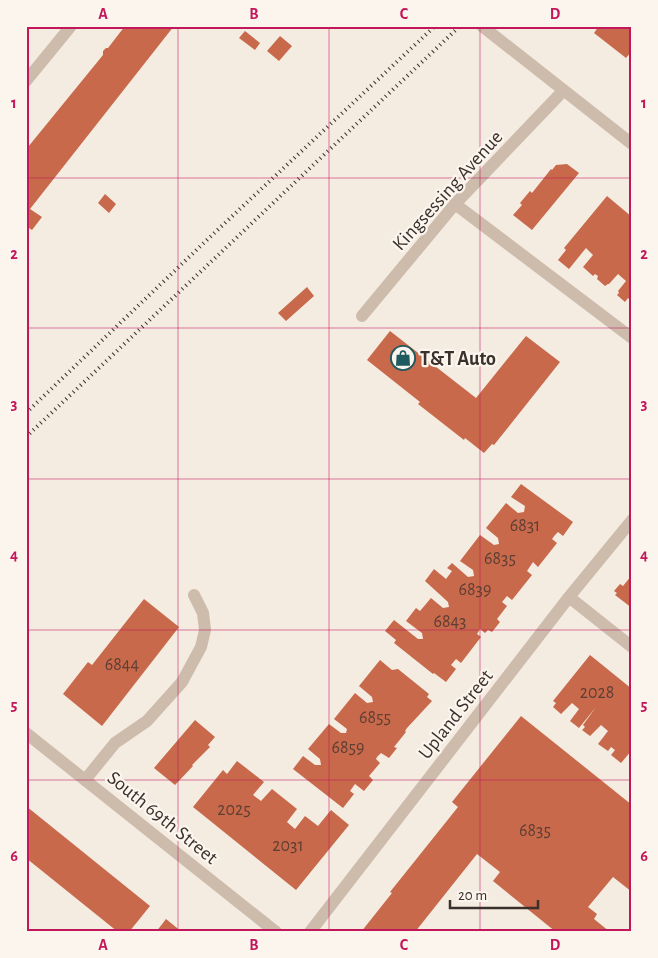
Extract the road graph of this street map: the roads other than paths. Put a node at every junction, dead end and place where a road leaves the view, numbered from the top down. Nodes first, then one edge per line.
1 (71, 26) edge
2 (482, 26) edge
3 (26, 81) edge
4 (563, 91) junction
5 (632, 144) edge
6 (455, 204) junction
7 (362, 316) dead end
8 (632, 338) edge
9 (632, 520) edge
10 (194, 595) dead end
11 (569, 597) junction
12 (632, 647) edge
13 (26, 732) edge
14 (85, 780) junction
15 (276, 932) edge
16 (310, 932) edge

1 - 3 street
2 - 4 street
4 - 5 street
4 - 6 street, Kingsessing Avenue
6 - 7 street, Kingsessing Avenue
6 - 8 street
9 - 11 street, Upland Street
10 - 14 street
11 - 12 street
11 - 16 street, Upland Street
13 - 14 street, South 69th Street
14 - 15 street, South 69th Street

